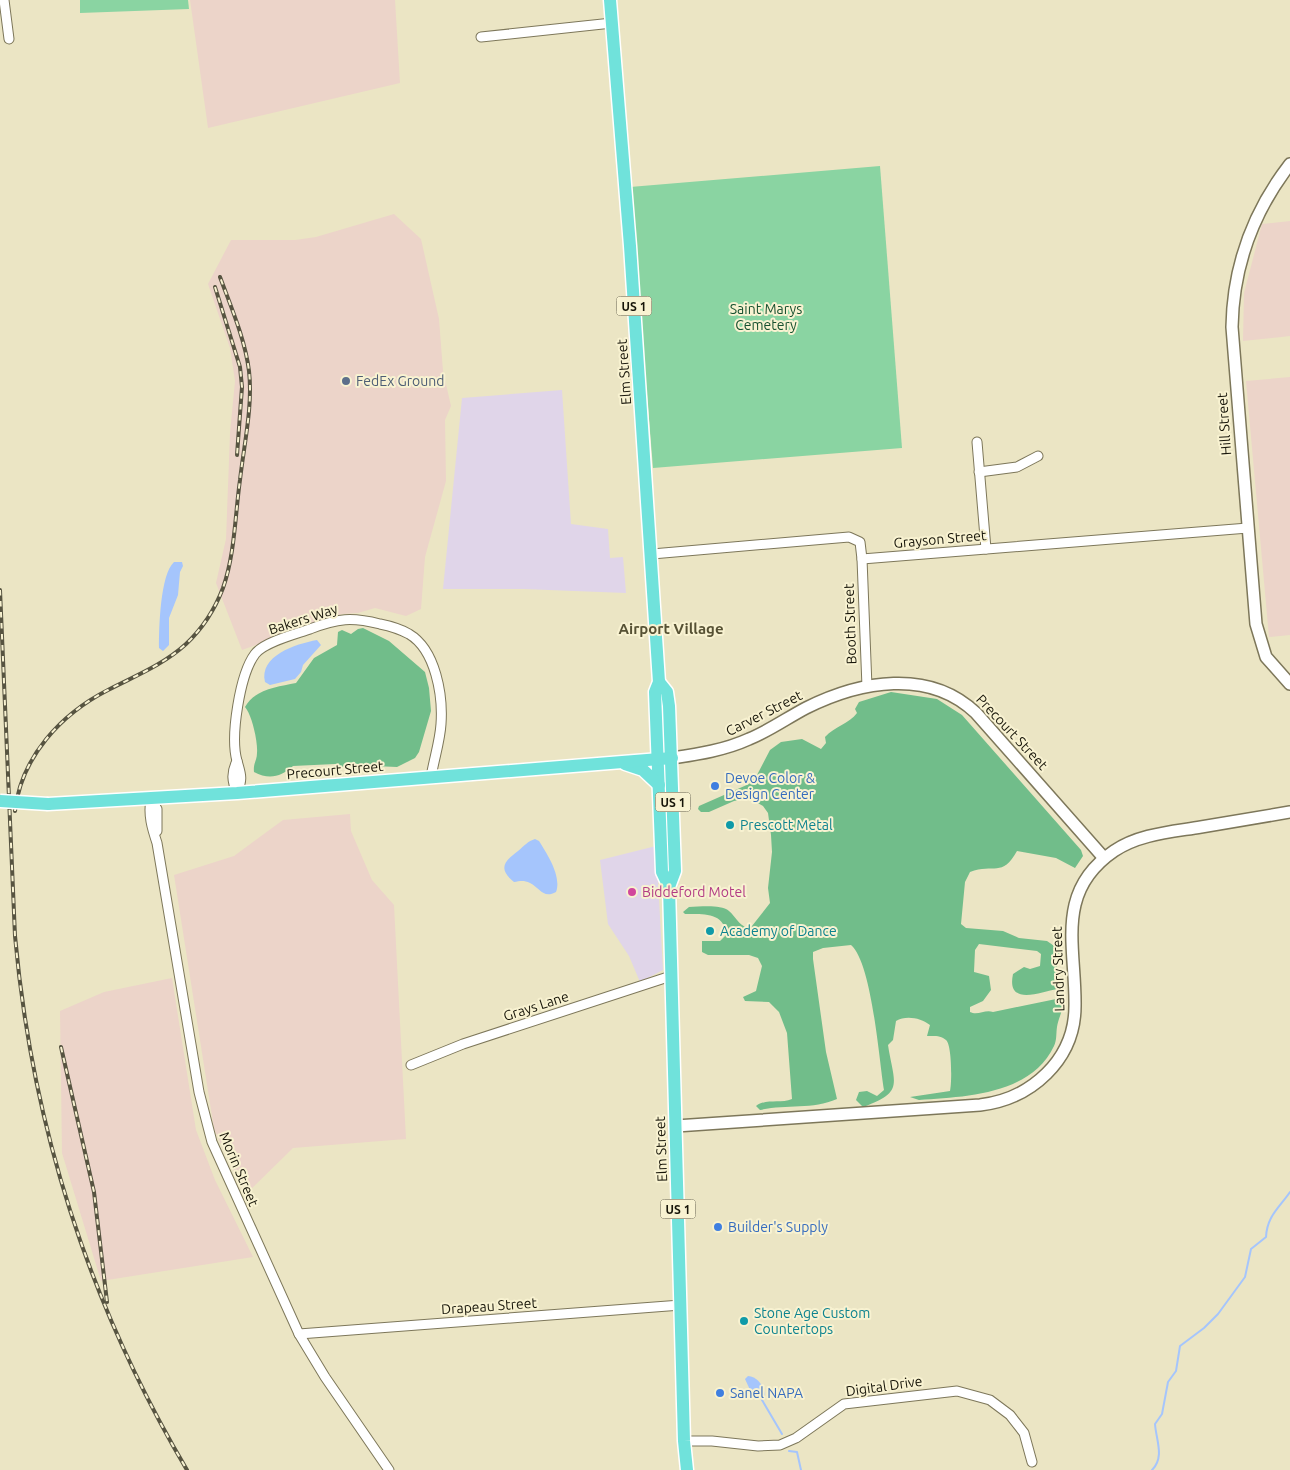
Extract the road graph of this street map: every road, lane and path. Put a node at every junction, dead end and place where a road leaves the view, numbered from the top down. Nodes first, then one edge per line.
1 (4, 0) edge
2 (610, 0) edge
3 (612, 23) junction
4 (480, 37) dead end
5 (10, 39) dead end
6 (1290, 164) edge
7 (976, 442) dead end
8 (1038, 456) dead end
9 (980, 472) junction
10 (1248, 528) junction
11 (986, 549) junction
12 (652, 554) junction
13 (862, 559) junction
14 (660, 682) junction
15 (1290, 684) edge
16 (867, 687) junction
17 (672, 758) junction
18 (659, 759) junction
19 (621, 762) junction
20 (431, 776) junction
21 (659, 785) junction
22 (237, 793) junction
23 (151, 799) junction
24 (0, 801) edge
25 (1290, 812) edge
26 (1104, 858) junction
27 (669, 887) junction
28 (671, 976) junction
29 (412, 1066) dead end
30 (676, 1126) junction
31 (681, 1305) junction
32 (299, 1334) junction
33 (684, 1441) junction
34 (1032, 1462) dead end
35 (388, 1470) edge
36 (687, 1470) edge

1 - 5 street
2 - 3 main road, Elm Street / US 1
3 - 4 street
3 - 12 main road, Elm Street / US 1
6 - 10 street, Hill Street
7 - 9 street
8 - 9 street
9 - 11 street
10 - 11 street, Grayson Street
10 - 15 street, Hill Street
11 - 13 street, Grayson Street
12 - 13 street
12 - 14 main road, Elm Street / US 1
13 - 16 street, Booth Street
14 - 17 main road, Elm Street / US 1
14 - 18 main road, Elm Street / US 1
16 - 17 street, Carver Street
16 - 26 street, Precourt Street
17 - 18 main road, Precourt Street
17 - 27 main road, Elm Street / US 1
18 - 19 main road, Precourt Street
18 - 21 main road, Elm Street / US 1
19 - 20 main road, Precourt Street
19 - 21 main road
20 - 22 main road, Precourt Street
20 - 22 street, Bakers Way
21 - 27 main road, Elm Street / US 1
22 - 23 main road, Precourt Street
23 - 24 main road, Precourt Street, bridge
23 - 32 street, Morin Street
25 - 26 street, Landry Street
26 - 30 street, Landry Street
27 - 28 main road, Elm Street / US 1
28 - 29 street, Grays Lane
28 - 30 main road, Elm Street / US 1
30 - 31 main road, Elm Street / US 1
31 - 32 street, Drapeau Street
31 - 33 main road, Elm Street / US 1
32 - 35 street, Morin Street
33 - 34 street, Digital Drive
33 - 36 main road, Elm Street / US 1

